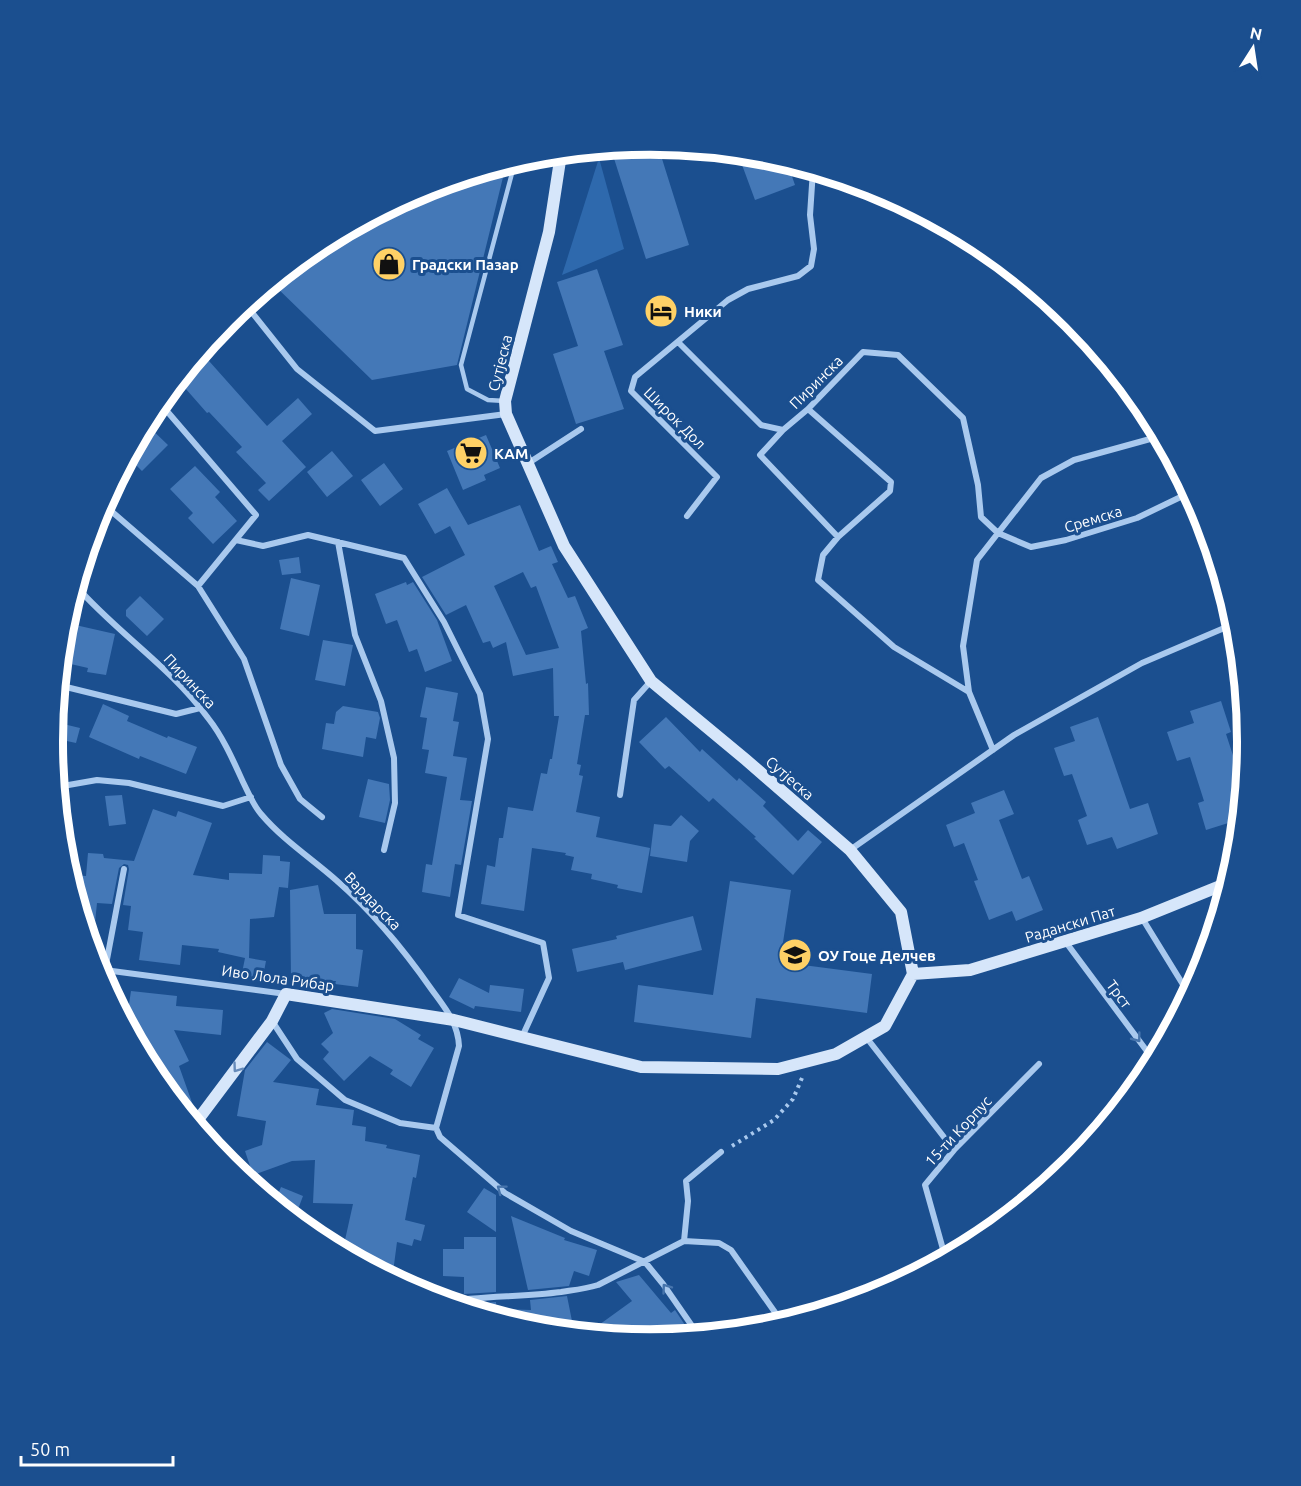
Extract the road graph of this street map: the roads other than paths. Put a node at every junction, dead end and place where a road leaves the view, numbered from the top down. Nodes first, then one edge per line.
1 (560, 163) edge
2 (512, 173) edge
3 (812, 179) edge
4 (252, 312) edge
5 (678, 342) junction
6 (505, 407) junction
7 (808, 409) junction
8 (166, 411) edge
9 (581, 429) dead end
10 (783, 430) junction
11 (1152, 438) edge
12 (527, 465) junction
13 (1183, 496) edge
14 (111, 511) edge
15 (687, 516) dead end
16 (998, 533) junction
17 (838, 537) junction
18 (236, 540) junction
19 (338, 542) junction
20 (198, 586) junction
21 (83, 593) edge
22 (1227, 627) edge
23 (651, 681) junction
24 (66, 687) edge
25 (969, 692) junction
26 (200, 708) junction
27 (993, 750) junction
28 (64, 786) edge
29 (620, 795) dead end
30 (250, 797) junction
31 (259, 812) joint
32 (322, 818) dead end
33 (384, 850) dead end
34 (850, 850) junction
35 (124, 869) dead end
36 (1220, 886) edge
37 (1141, 918) junction
38 (1065, 941) junction
39 (106, 963) edge
40 (109, 971) edge
41 (913, 974) junction
42 (1184, 987) edge
43 (286, 994) junction
44 (454, 1020) junction
45 (272, 1021) junction
46 (522, 1037) junction
47 (866, 1037) junction
48 (1149, 1054) edge
49 (1039, 1064) dead end
50 (199, 1118) edge
51 (436, 1128) junction
52 (954, 1150) junction
53 (721, 1152) road end
54 (684, 1241) junction
55 (944, 1252) edge
56 (645, 1262) junction
57 (462, 1299) edge
58 (778, 1316) edge
59 (694, 1328) edge

1 - 6 street, Сутјеска
2 - 6 lane
3 - 5 street, Широк Дол
4 - 6 street
5 - 10 street
5 - 15 street, Широк Дол
6 - 12 street, Сутјеска
7 - 10 street, Пиринска
7 - 16 street, Пиринска
7 - 17 street
8 - 18 street
9 - 12 street
10 - 17 street, Пиринска
11 - 16 street
12 - 23 street, Сутјеска
13 - 16 street, Сремска
14 - 20 street
16 - 25 street
17 - 25 street
18 - 19 street
18 - 20 street
19 - 33 street
19 - 46 street
20 - 32 street
21 - 26 street, Пиринска
22 - 27 street
23 - 29 street
23 - 34 street, Сутјеска
24 - 26 street
25 - 27 street
26 - 30 street, Пиринска
27 - 34 street
28 - 30 street
30 - 31 street, Пиринска
31 - 44 street, Вардарска
34 - 41 street, Сутјеска
35 - 39 street
36 - 37 street, Радански Пат
37 - 38 street, Радански Пат
37 - 42 street
38 - 41 street, Радански Пат
38 -> 48 street, Трст
40 - 43 street, Иво Лола Рибар
41 - 47 street
43 - 44 street, Иво Лола Рибар
43 - 45 street
44 - 46 street
44 - 51 street
45 -> 50 street
45 - 51 street
46 - 47 street
47 - 52 street
49 - 52 street, 15-ти Корпус
56 -> 51 street
52 - 55 street, 15-ти Корпус
53 - 54 street
54 - 56 street
54 - 58 street
56 - 57 street
59 -> 56 street

